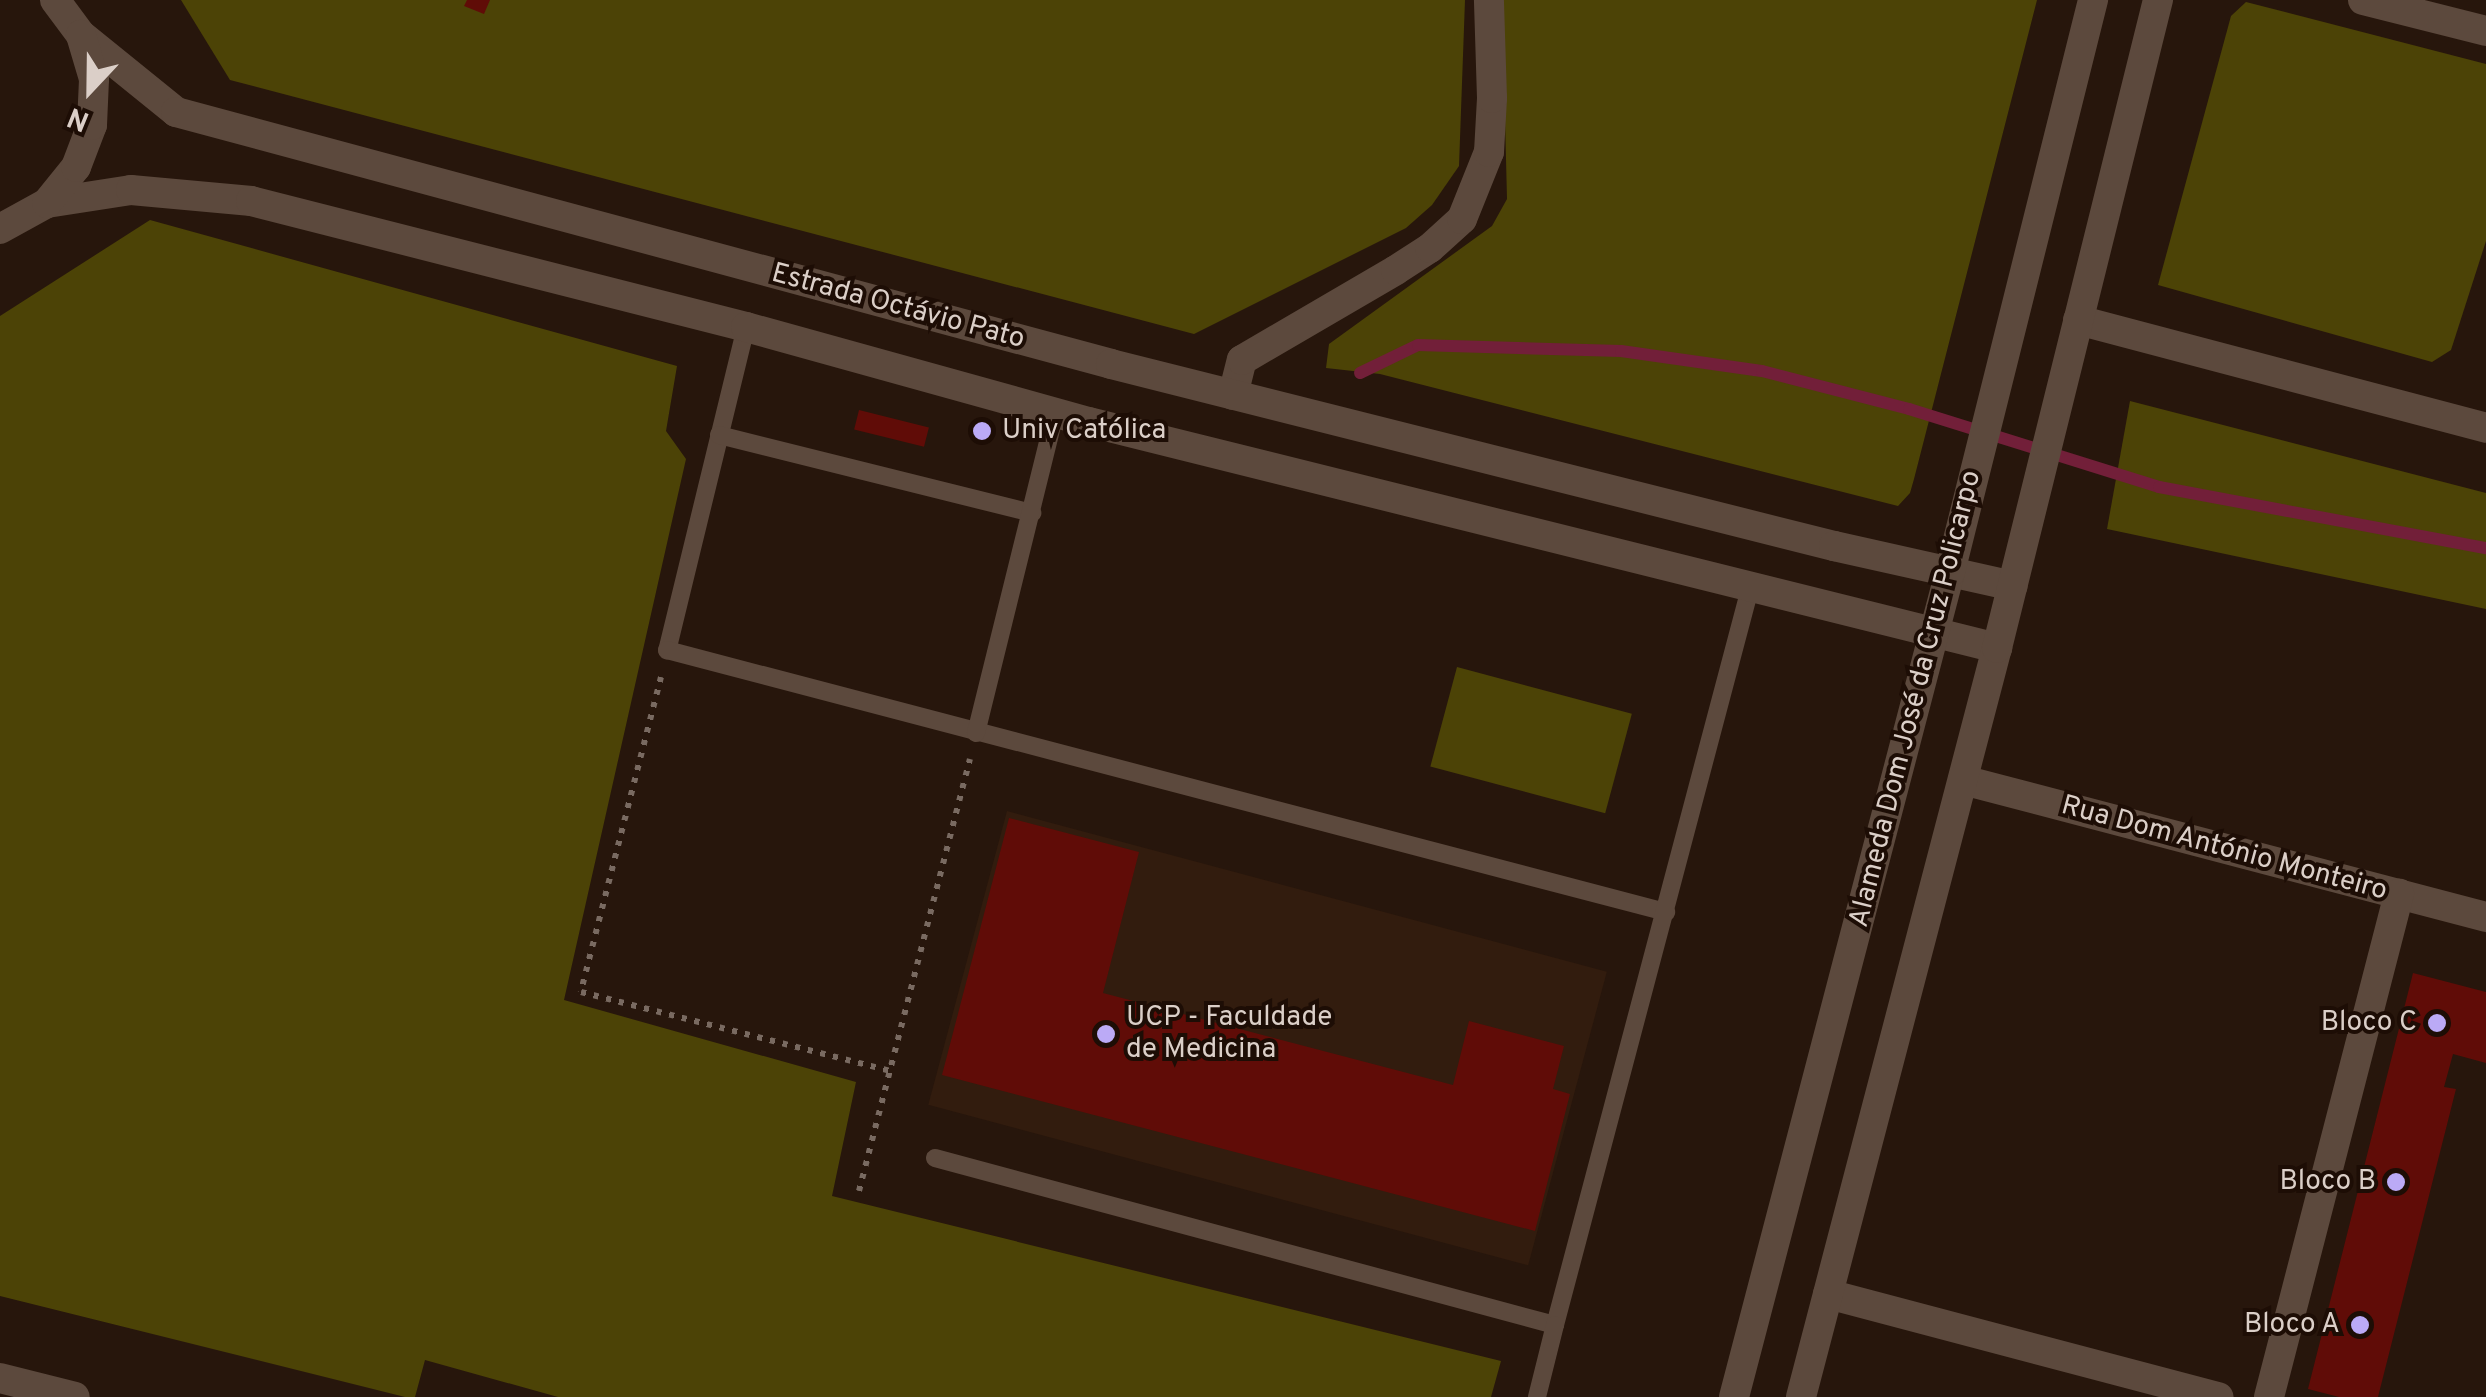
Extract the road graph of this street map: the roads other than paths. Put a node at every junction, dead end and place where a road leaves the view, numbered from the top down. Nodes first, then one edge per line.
1 (55, 0) edge
2 (1489, 0) edge
3 (2093, 0) edge
4 (2158, 0) edge
5 (2363, 0) edge
6 (2486, 31) edge
7 (81, 35) junction
8 (47, 203) junction
9 (0, 229) edge
10 (2078, 320) junction
11 (746, 328) junction
12 (1233, 395) junction
13 (1056, 413) junction
14 (2486, 428) edge
15 (719, 435) junction
16 (1032, 513) junction
17 (1950, 572) junction
18 (1752, 585) junction
19 (2013, 586) junction
20 (1934, 632) junction
21 (1997, 648) junction
22 (976, 733) junction
23 (1963, 780) junction
24 (2398, 894) junction
25 (1666, 912) junction
26 (2486, 917) edge
27 (935, 1158) dead end
28 (1828, 1294) junction
29 (1555, 1326) junction
30 (0, 1378) edge
31 (75, 1397) edge
32 (1537, 1397) edge
33 (1734, 1397) edge
34 (1802, 1397) edge
35 (2219, 1397) edge
36 (2269, 1397) edge

1 - 7 street, Estrada Octávio Pato
2 - 12 street
3 - 17 street, Alameda Dom José da Cruz Policarpo
4 - 10 street
5 - 6 street
7 - 8 street, Estrada Octávio Pato
7 - 12 street, Estrada Octávio Pato
8 - 9 street, Estrada Octávio Pato
8 - 11 street, Estrada Octávio Pato
10 - 14 street
10 - 19 street
11 - 13 street, Estrada Octávio Pato
11 - 15 lane
12 - 17 street, Estrada Octávio Pato
13 - 16 lane
13 - 18 street, Estrada Octávio Pato
15 - 16 lane
15 - 22 lane
16 - 22 lane
17 - 19 street, Estrada Octávio Pato
17 - 20 street, Alameda Dom José da Cruz Policarpo
18 - 20 street, Estrada Octávio Pato
18 - 25 lane
19 - 21 street
20 - 21 street, Estrada Octávio Pato
20 - 33 street, Alameda Dom José da Cruz Policarpo
21 - 23 street
22 - 25 lane
23 - 24 street, Rua Dom António Monteiro
23 - 28 street
24 - 26 street, Rua Dom António Monteiro
24 - 36 street
25 - 29 lane
27 - 29 lane
28 - 34 street
28 - 35 street
29 - 32 lane
30 - 31 street

